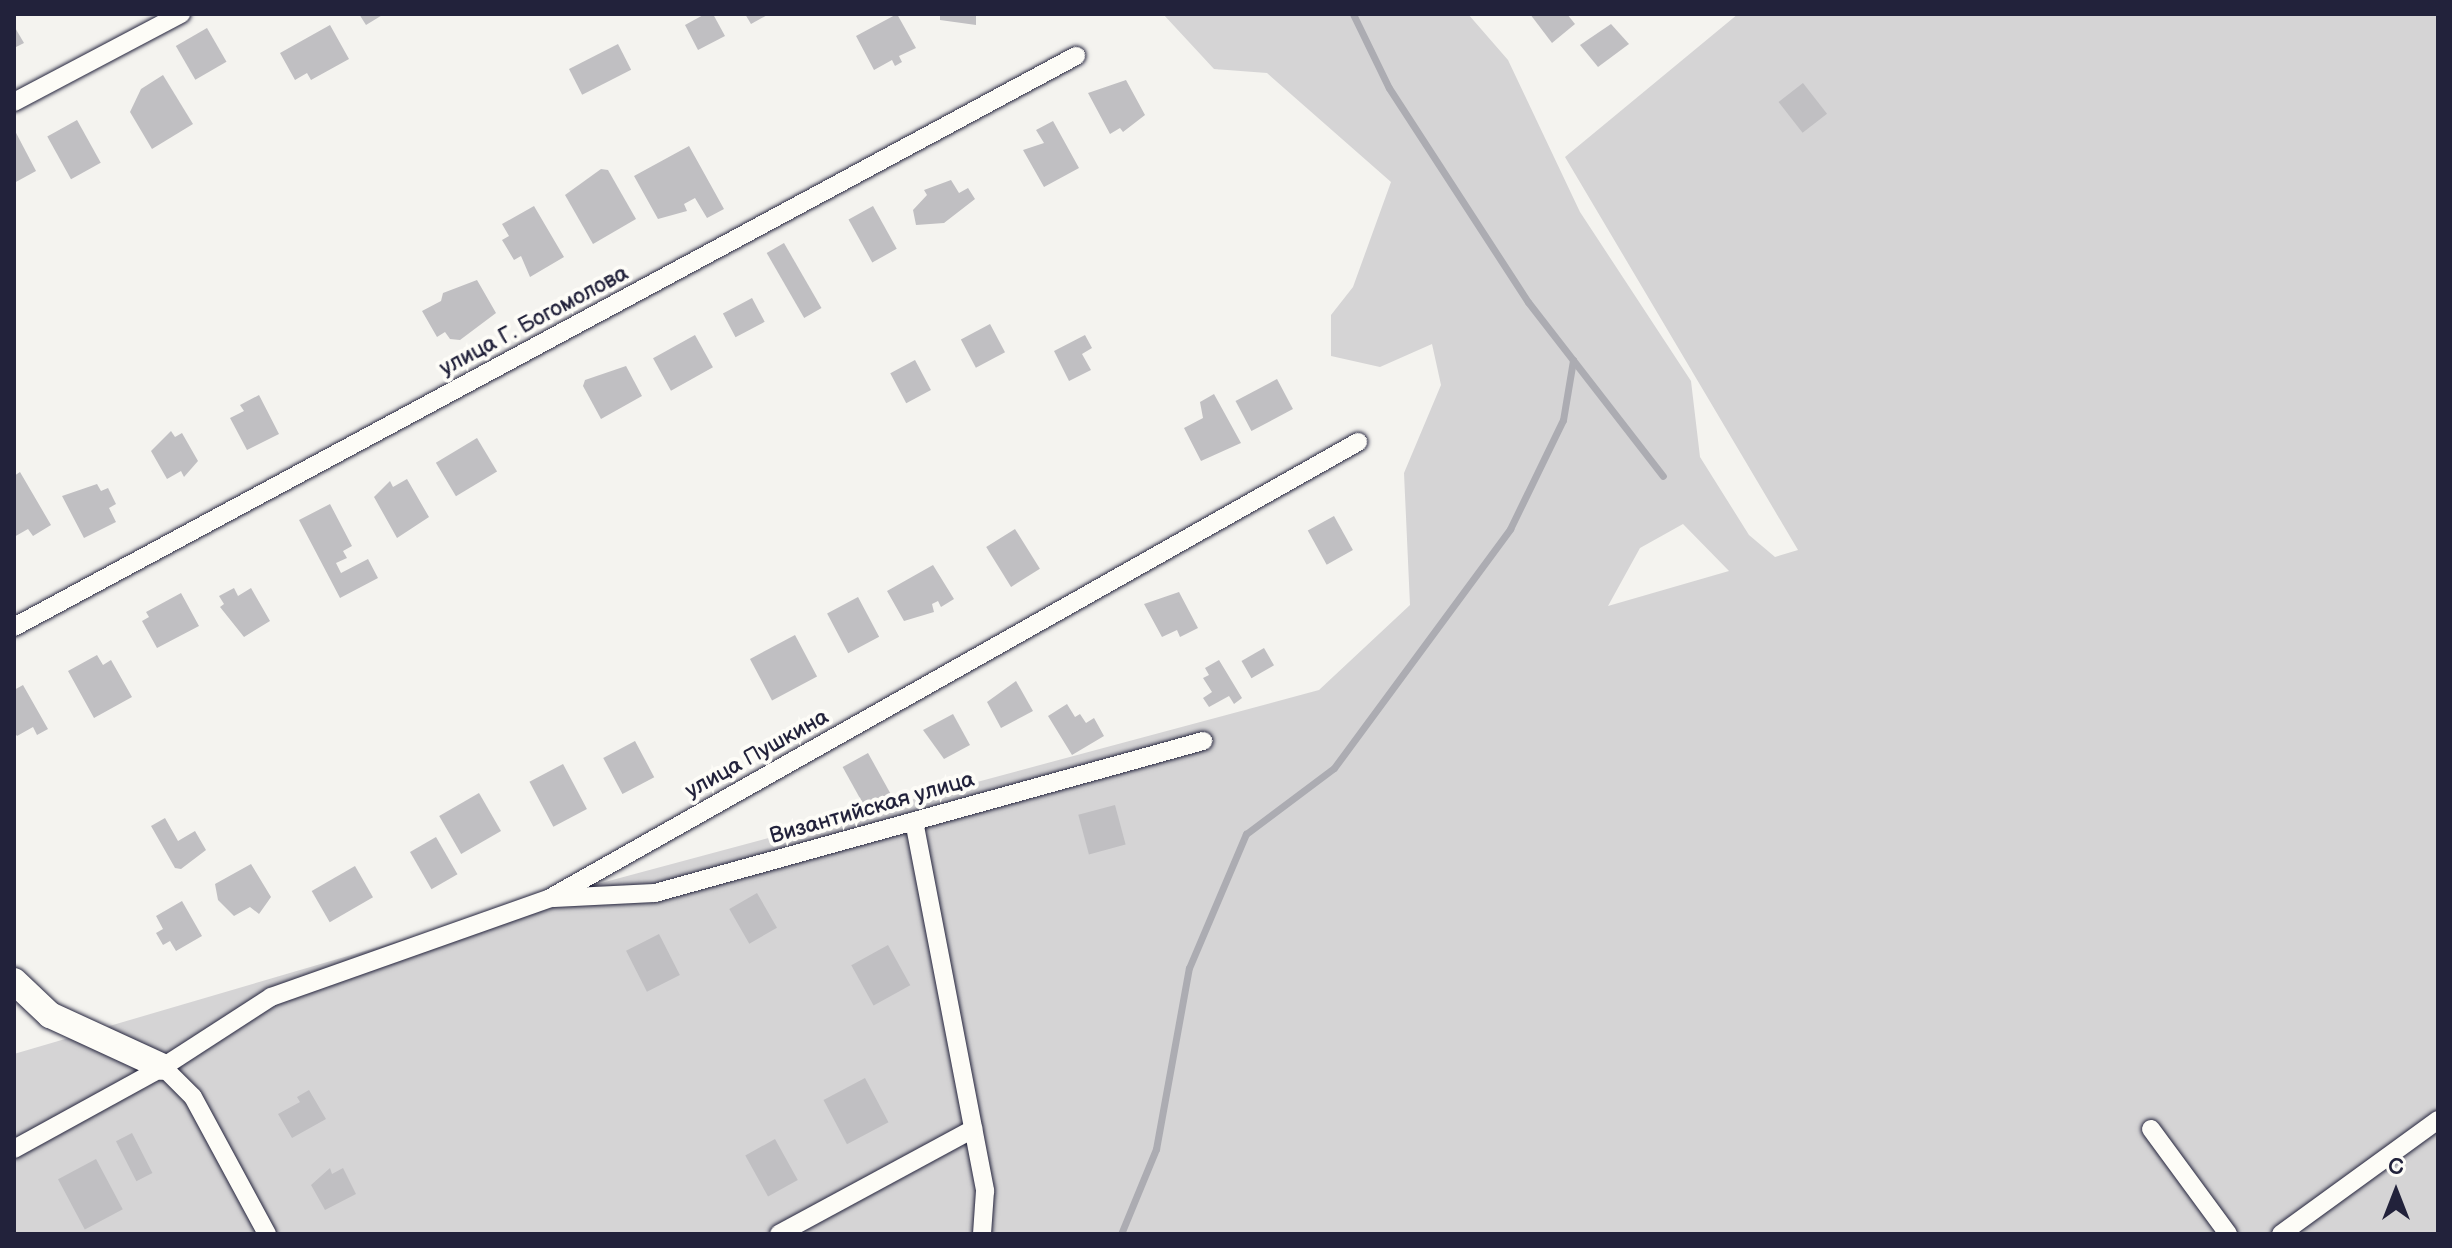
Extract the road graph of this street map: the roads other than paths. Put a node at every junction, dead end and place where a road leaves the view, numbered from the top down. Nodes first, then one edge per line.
1 (181, 14) edge
2 (1076, 56) dead end
3 (14, 102) edge
4 (1358, 442) dead end
5 (14, 627) edge
6 (1203, 741) dead end
7 (914, 821) junction
8 (550, 898) junction
9 (14, 981) edge
10 (163, 1067) junction
11 (2438, 1120) edge
12 (973, 1129) junction
13 (2151, 1129) dead end
14 (14, 1149) edge
15 (267, 1234) edge
16 (779, 1234) edge
17 (982, 1234) edge
18 (2228, 1234) edge
19 (2281, 1234) edge

1 - 3 street
2 - 5 street, улица Г. Богомолова
4 - 8 street, улица Пушкина
6 - 7 street, Византийская улица
7 - 8 street, Византийская улица
7 - 12 street
8 - 10 street, улица Пушкина
9 - 10 street
10 - 14 street, улица Пушкина
10 - 15 street
11 - 19 street
12 - 16 street
12 - 17 street
13 - 18 street

